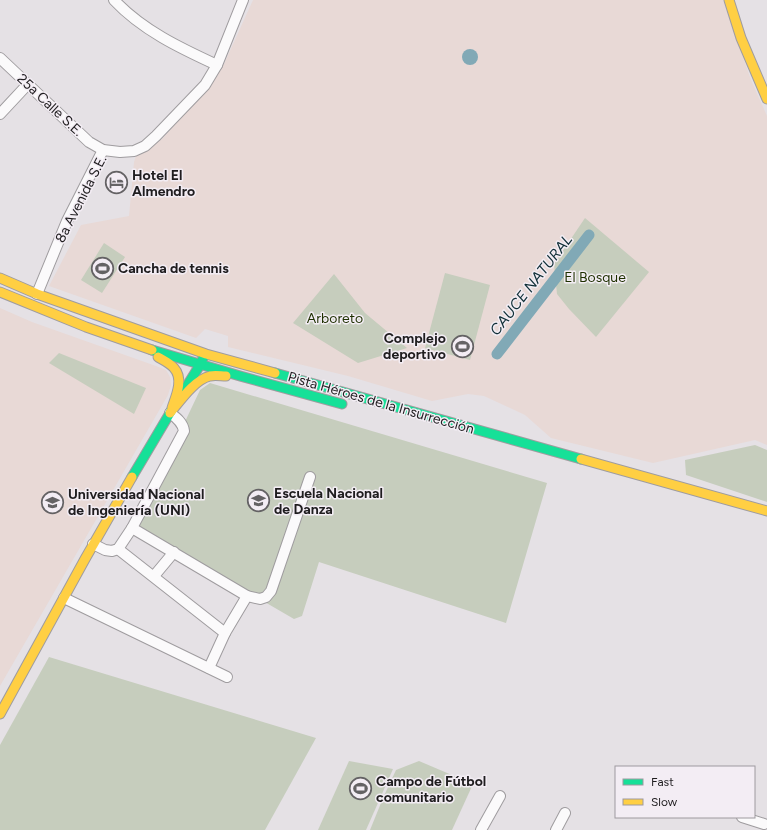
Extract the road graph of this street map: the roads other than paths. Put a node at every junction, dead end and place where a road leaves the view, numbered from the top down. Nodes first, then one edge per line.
1 (114, 0) edge
2 (243, 0) edge
3 (729, 0) edge
4 (0, 58) edge
5 (217, 65) junction
6 (28, 84) junction
7 (767, 99) edge
8 (0, 114) edge
9 (103, 150) junction
10 (0, 278) edge
11 (0, 292) edge
12 (37, 294) junction
13 (137, 345) junction
14 (206, 354) junction
15 (200, 365) junction
16 (251, 380) junction
17 (352, 406) dead end
18 (170, 413) junction
19 (310, 477) dead end
20 (767, 512) edge
21 (132, 528) junction
22 (93, 544) junction
23 (118, 549) junction
24 (174, 552) junction
25 (154, 576) junction
26 (247, 596) junction
27 (64, 598) junction
28 (225, 633) junction
29 (209, 668) junction
30 (227, 677) dead end
31 (0, 714) edge
32 (500, 796) dead end
33 (565, 813) dead end
34 (746, 818) edge
35 (764, 823) edge
36 (481, 830) edge
37 (556, 830) edge

1 - 5 street
2 - 5 street, 8a Avenida S.E.
3 - 7 main road
4 - 6 street, 25a Calle S.E.
5 - 9 street, 8a Avenida S.E.
6 - 8 street
6 - 9 street, 25a Calle S.E.
9 - 12 street, 8a Avenida S.E.
10 - 12 main road, Pista Héroes de la Insurrección
11 - 13 main road, Pista Héroes de la Insurrección
12 - 14 main road, Pista Héroes de la Insurrección
13 - 15 main road, Pista Héroes de la Insurrección
13 - 18 main road
14 - 15 main road
14 - 20 main road, Pista Héroes de la Insurrección
15 - 16 main road, Pista Héroes de la Insurrección
15 - 18 main road
16 - 17 main road, Pista Héroes de la Insurrección
16 - 18 main road
18 - 21 street
18 - 22 main road
19 - 26 street
21 - 23 street
21 - 24 street
22 - 23 street
22 - 27 main road
23 - 25 street
24 - 25 street
24 - 26 street
25 - 28 street
26 - 28 street
27 - 29 street
27 - 31 main road
28 - 29 street
29 - 30 street
32 - 36 street
33 - 37 street
34 - 35 street

